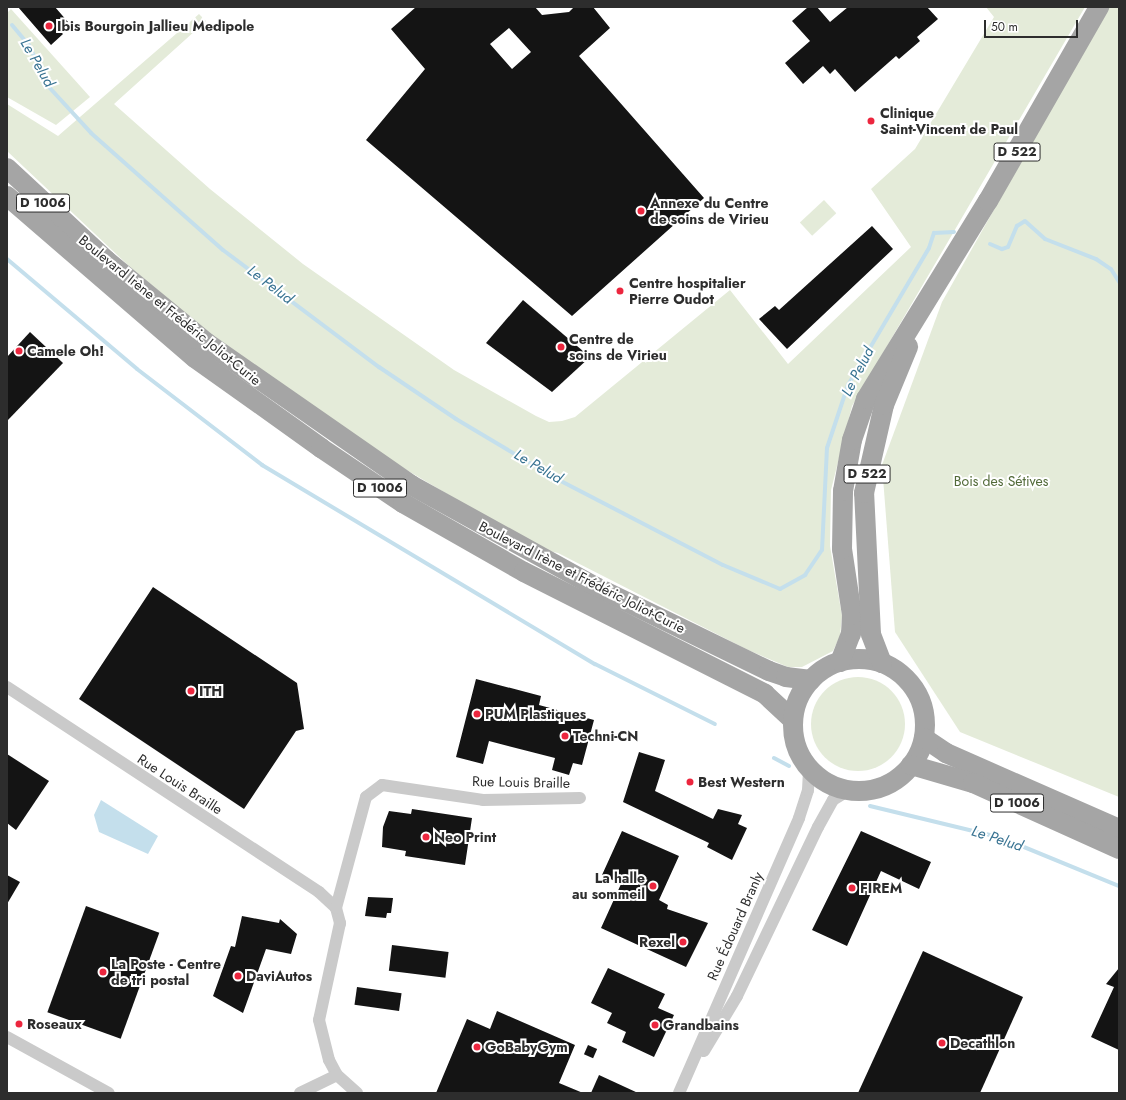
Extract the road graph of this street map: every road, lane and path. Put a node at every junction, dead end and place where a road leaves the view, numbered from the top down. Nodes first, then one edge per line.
1 (1099, 7) edge
2 (7, 168) edge
3 (7, 196) edge
4 (932, 294) junction
5 (840, 662) junction
6 (882, 663) junction
7 (811, 680) junction
8 (7, 686) edge
9 (793, 720) junction
10 (924, 738) junction
11 (911, 765) junction
12 (808, 768) junction
13 (849, 790) junction
14 (580, 798) dead end
15 (1119, 829) edge
16 (1119, 849) edge
17 (336, 908) junction
18 (7, 1038) edge
19 (337, 1075) junction
20 (109, 1093) edge
21 (300, 1093) edge
22 (357, 1093) edge
23 (678, 1093) edge
24 (683, 1093) edge

1 - 4 main road, D 522
2 - 7 main road, Boulevard Irène et Frédéric Joliot-Curie / D 1006
3 - 9 main road, Boulevard Irène et Frédéric Joliot-Curie / D 1006
4 - 5 main road, D 522
4 - 6 main road, D 522
5 - 6 main road
5 - 7 main road
6 - 10 main road
7 - 9 main road
8 - 17 street, Rue Louis Braille
9 - 12 main road
10 - 11 main road
10 - 15 main road, D 1006
11 - 13 main road
11 - 16 main road, D 1006
12 - 13 main road
12 - 23 street, Rue Édouard Branly
13 - 24 street
14 - 17 street, Rue Louis Braille
17 - 19 street, Rue Louis Braille
18 - 20 street
19 - 21 street
19 - 22 street, Rue Louis Braille

